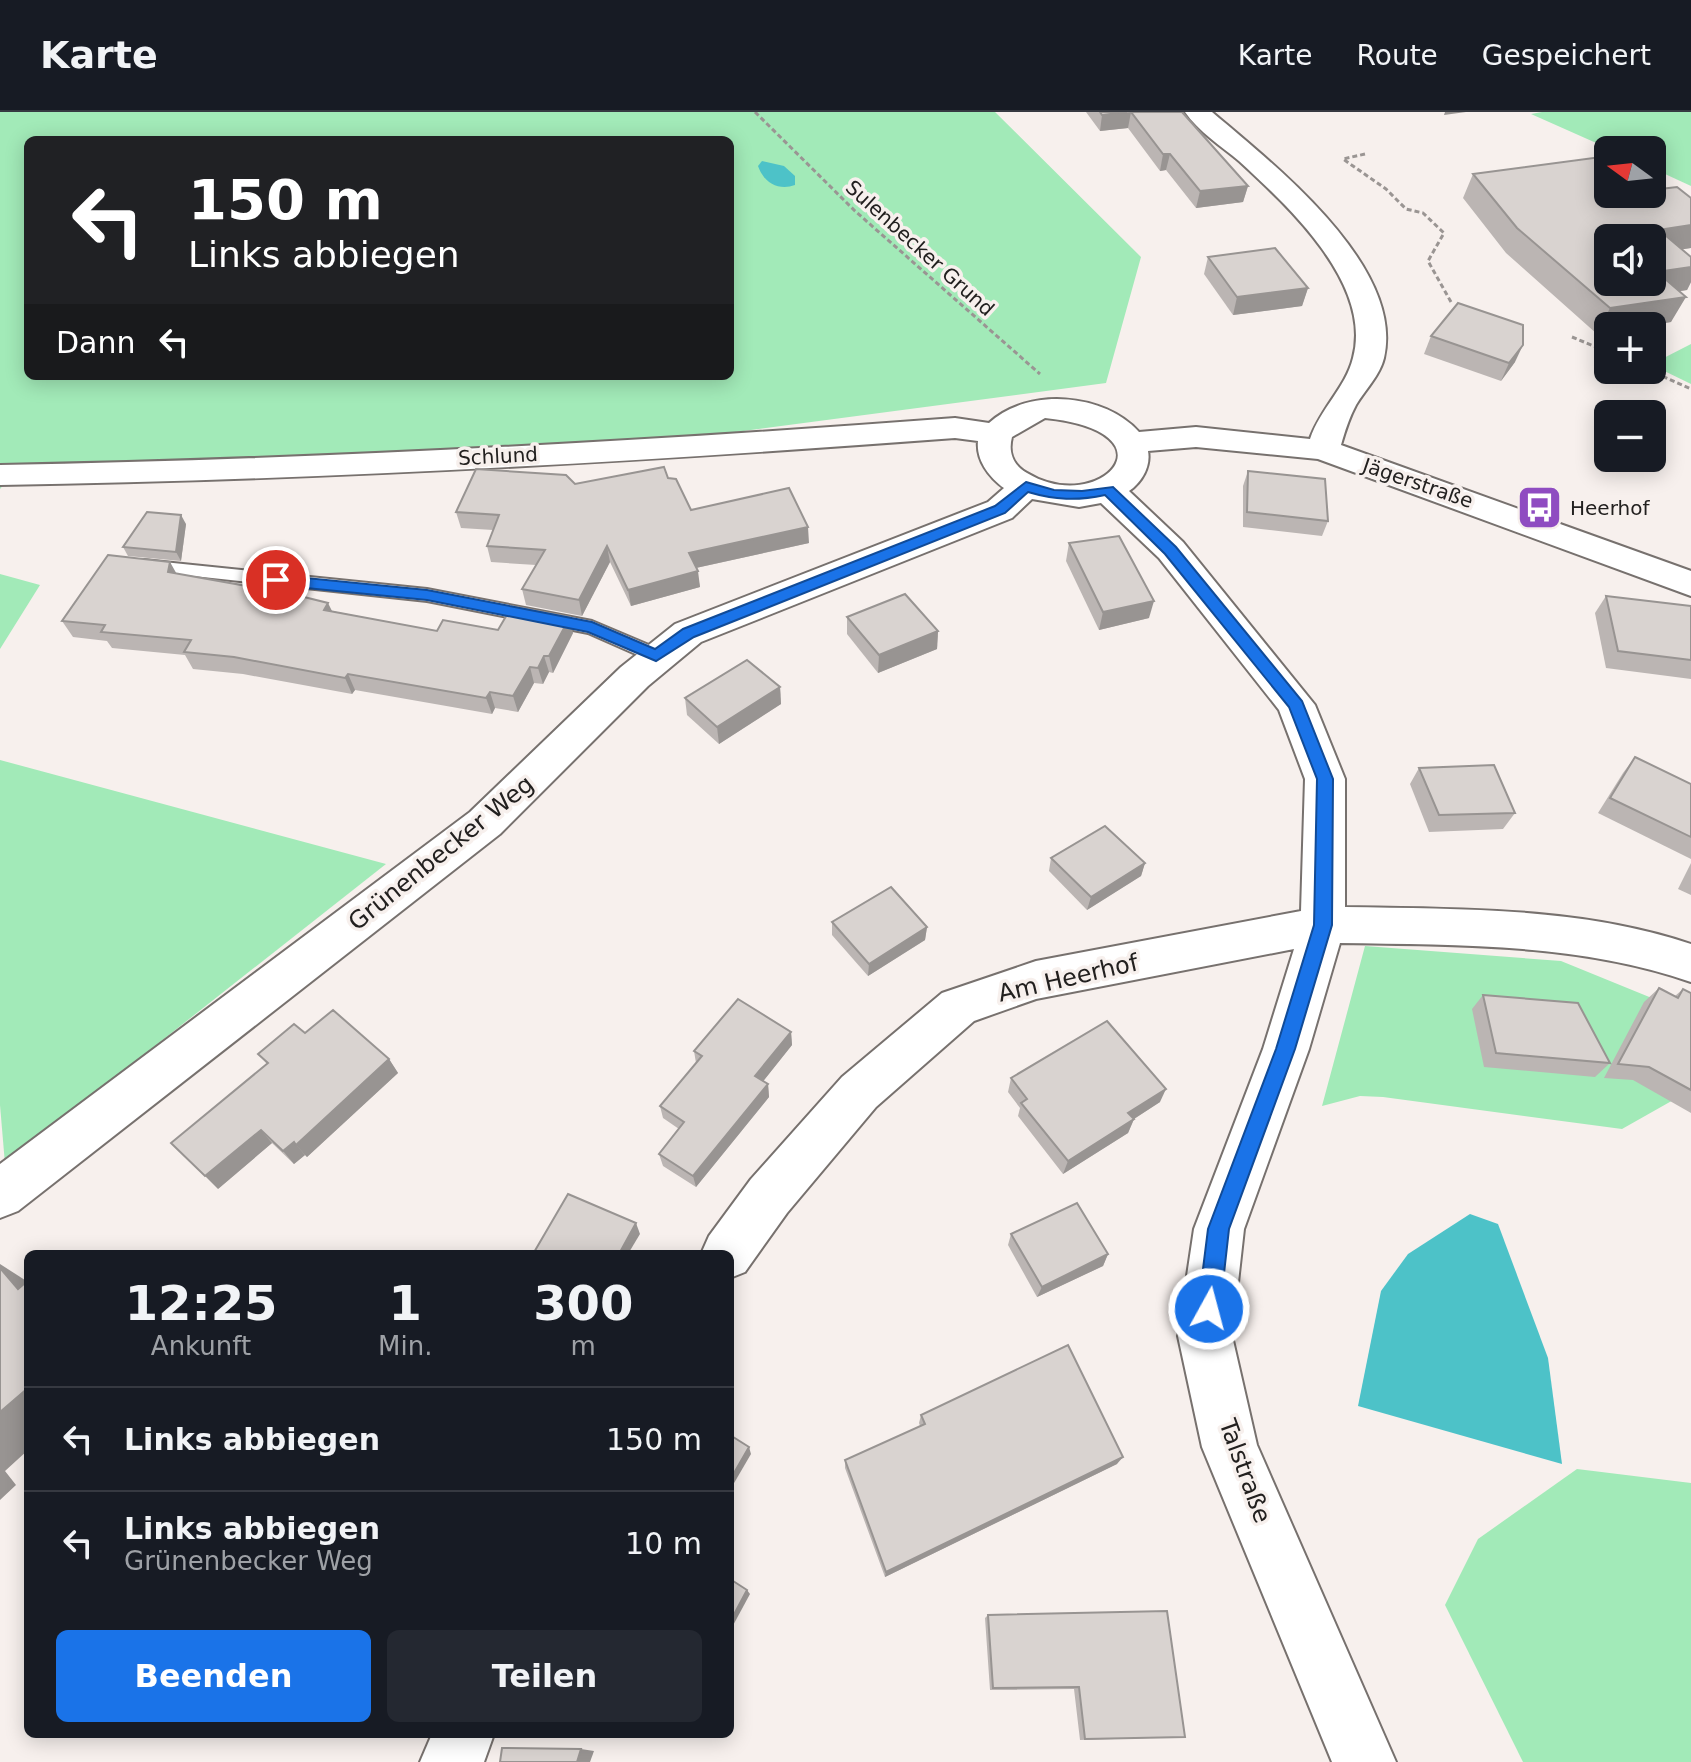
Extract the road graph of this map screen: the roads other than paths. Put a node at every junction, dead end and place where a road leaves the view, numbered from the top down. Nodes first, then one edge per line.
1 (1197, 112) edge
2 (996, 434) junction
3 (1134, 442) junction
4 (1323, 450) junction
5 (0, 475) edge
6 (1026, 487) junction
7 (1108, 490) junction
8 (126, 565) edge
9 (1691, 584) edge
10 (656, 656) junction
11 (1323, 925) junction
12 (1691, 963) edge
13 (0, 1194) edge
14 (730, 1250) edge
15 (461, 1738) edge
16 (452, 1762) edge
17 (1364, 1762) edge

1 - 4 street
2 - 3 street
2 - 5 street, Schlund
2 - 6 street
3 - 4 street, Jägerstraße
3 - 7 street
4 - 9 street, Jägerstraße
6 - 7 street
6 - 10 street, Grünenbecker Weg
7 - 11 street, Talstraße
8 - 10 lane
10 - 13 street, Grünenbecker Weg
11 - 12 street, Am Heerhof
11 - 14 street, Am Heerhof
11 - 17 street, Talstraße
15 - 16 street

